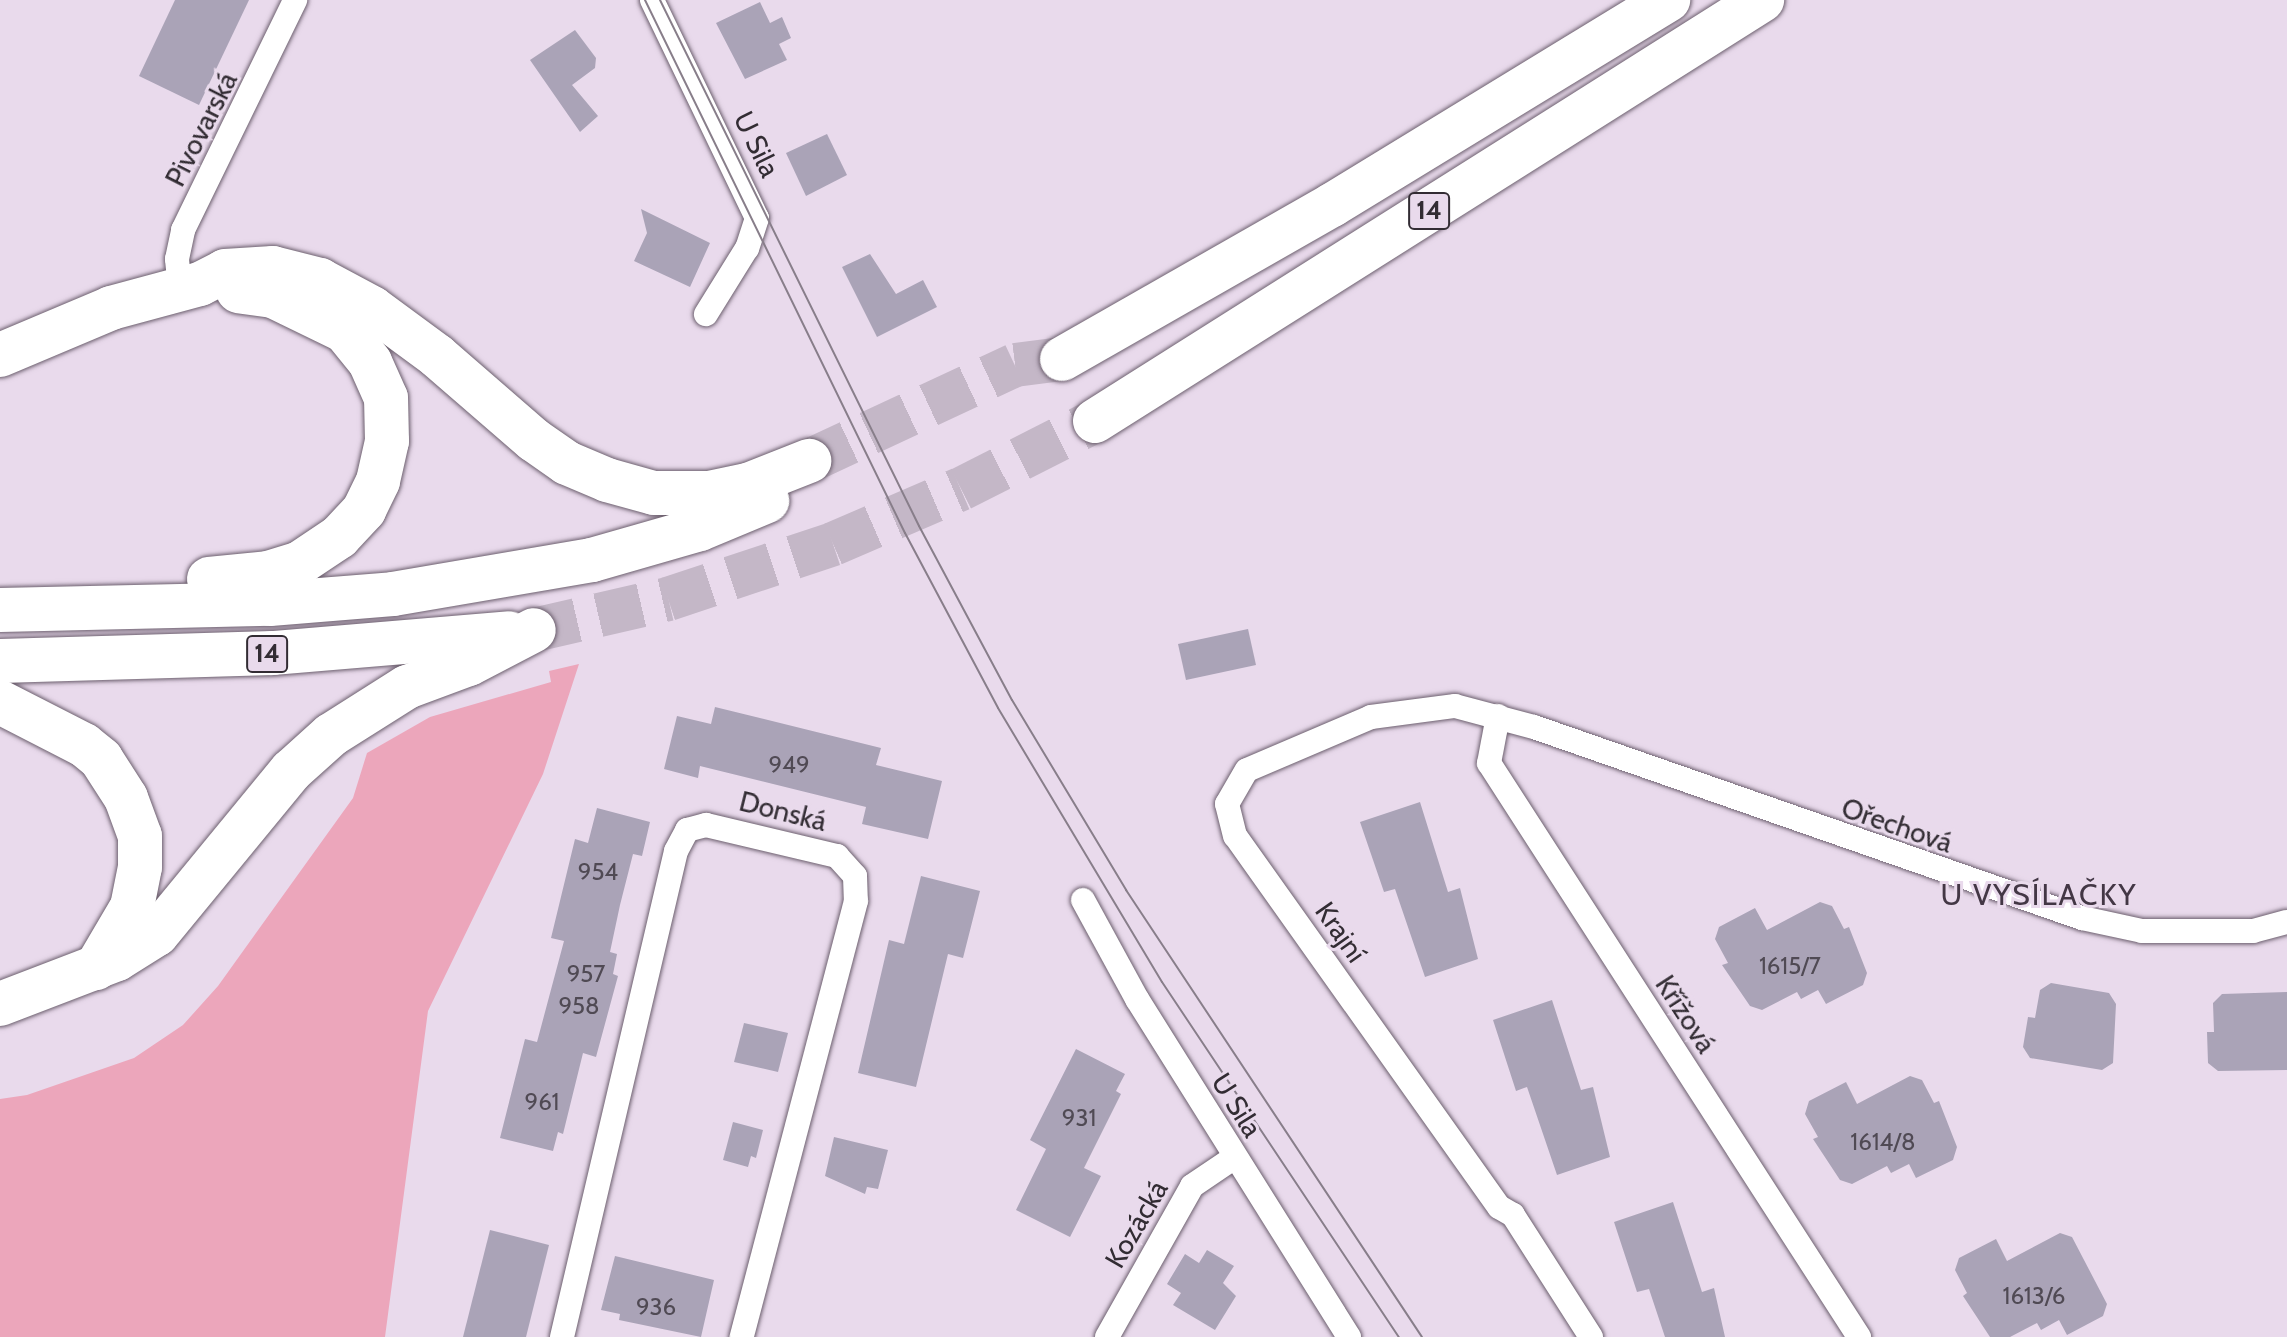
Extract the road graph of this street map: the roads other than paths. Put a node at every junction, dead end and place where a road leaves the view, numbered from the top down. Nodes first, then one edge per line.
1 (295, 0) edge
2 (652, 0) edge
3 (1668, 0) edge
4 (1762, 0) edge
5 (190, 286) junction
6 (706, 314) dead end
7 (0, 355) edge
8 (1062, 359) tunnel mouth
9 (1095, 421) tunnel mouth
10 (0, 602) edge
11 (0, 610) edge
12 (0, 661) edge
13 (0, 702) edge
14 (1498, 716) junction
15 (1083, 900) dead end
16 (2287, 922) edge
17 (96, 968) junction
18 (0, 1004) edge
19 (1235, 1157) junction
20 (562, 1337) edge
21 (742, 1337) edge
22 (1107, 1337) edge
23 (1349, 1337) edge
24 (1591, 1337) edge
25 (1859, 1337) edge

1 - 5 street, Pivovarská
2 - 6 street, U Sila
3 - 8 highway, 14
4 - 9 highway, 14
5 - 7 highway
5 - 10 highway
5 - 11 highway, 14
12 - 17 highway, 14
13 - 17 highway
14 - 16 street, Ořechová
14 - 24 street, Krajní
14 - 25 street, Křížová
15 - 19 street, U Sila
17 - 18 highway
19 - 22 street, Kozácká
19 - 23 street, U Sila
20 - 21 street, Donská

